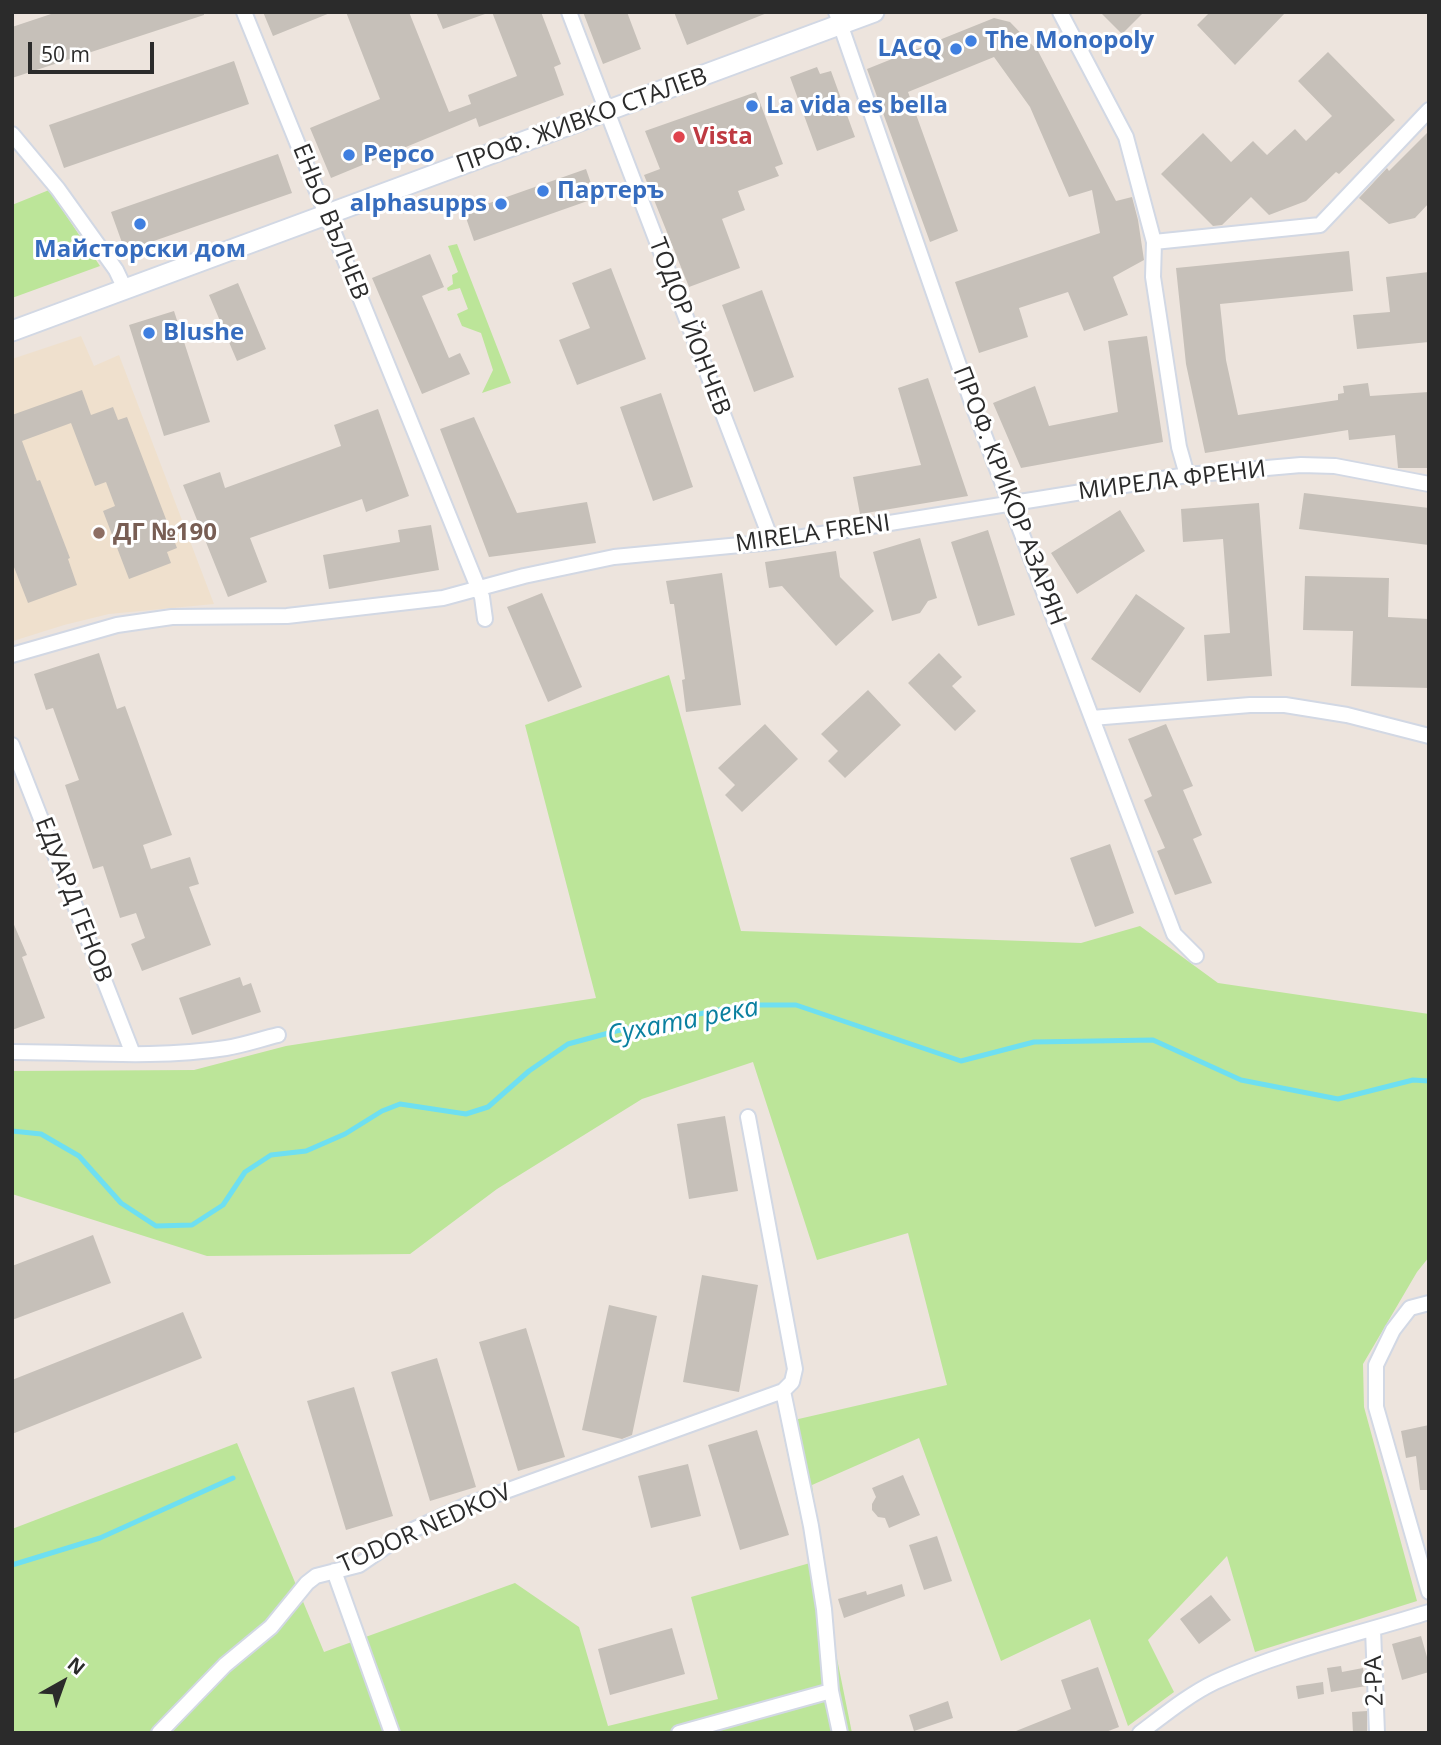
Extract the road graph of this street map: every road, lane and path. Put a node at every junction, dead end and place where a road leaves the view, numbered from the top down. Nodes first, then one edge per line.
1 (244, 12) edge
2 (569, 12) edge
3 (874, 12) edge
4 (1060, 12) edge
5 (839, 19) edge
6 (1429, 110) edge
7 (606, 113) junction
8 (12, 134) edge
9 (328, 215) junction
10 (1154, 242) junction
11 (125, 289) junction
12 (12, 331) edge
13 (1187, 475) junction
14 (1429, 484) edge
15 (1010, 503) junction
16 (772, 542) junction
17 (479, 590) junction
18 (485, 619) dead end
19 (12, 655) edge
20 (1092, 718) junction
21 (1429, 736) edge
22 (12, 746) edge
23 (1196, 956) dead end
24 (278, 1035) dead end
25 (12, 1052) edge
26 (133, 1054) junction
27 (748, 1117) dead end
28 (1429, 1303) edge
29 (783, 1391) junction
30 (334, 1571) junction
31 (1429, 1591) edge
32 (1429, 1612) edge
33 (1373, 1629) junction
34 (831, 1691) junction
35 (159, 1733) edge
36 (392, 1733) edge
37 (679, 1733) edge
38 (840, 1733) edge
39 (1140, 1733) edge
40 (1377, 1733) edge

1 - 9 street, ЕНЬО ВЪЛЧЕВ
2 - 7 street, ТОДОР ЙОНЧЕВ
3 - 5 street, ПРОФ. ЖИВКО СТАЛЕВ
4 - 10 street
5 - 7 street, ПРОФ. ЖИВКО СТАЛЕВ
5 - 15 street, ПРОФ. КРИКОР АЗАРЯН
6 - 10 street
7 - 9 street, ПРОФ. ЖИВКО СТАЛЕВ
7 - 16 street, ТОДОР ЙОНЧЕВ
8 - 11 street
9 - 11 street, ПРОФ. ЖИВКО СТАЛЕВ
9 - 17 street, ЕНЬО ВЪЛЧЕВ
10 - 13 street
11 - 12 street, ПРОФ. ЖИВКО СТАЛЕВ
13 - 14 street
13 - 15 street, МИРЕЛА ФРЕНИ
15 - 16 street, MIRELA FRENI
15 - 20 street, ПРОФ. КРИКОР АЗАРЯН
16 - 17 street, MIRELA FRENI
17 - 18 street, ЕНЬО ВЪЛЧЕВ
17 - 19 street, MIRELA FRENI
20 - 21 street
20 - 23 street, ПРОФ. КРИКОР АЗАРЯН
22 - 26 street, ЕДУАРД ГЕНОВ
24 - 26 street
25 - 26 street
27 - 29 street
28 - 31 street
29 - 30 street, TODOR NEDKOV
29 - 34 street
30 - 35 street, TODOR NEDKOV
30 - 36 street
32 - 33 street
33 - 39 street
33 - 40 street, 2-РА
34 - 37 street
34 - 38 street

